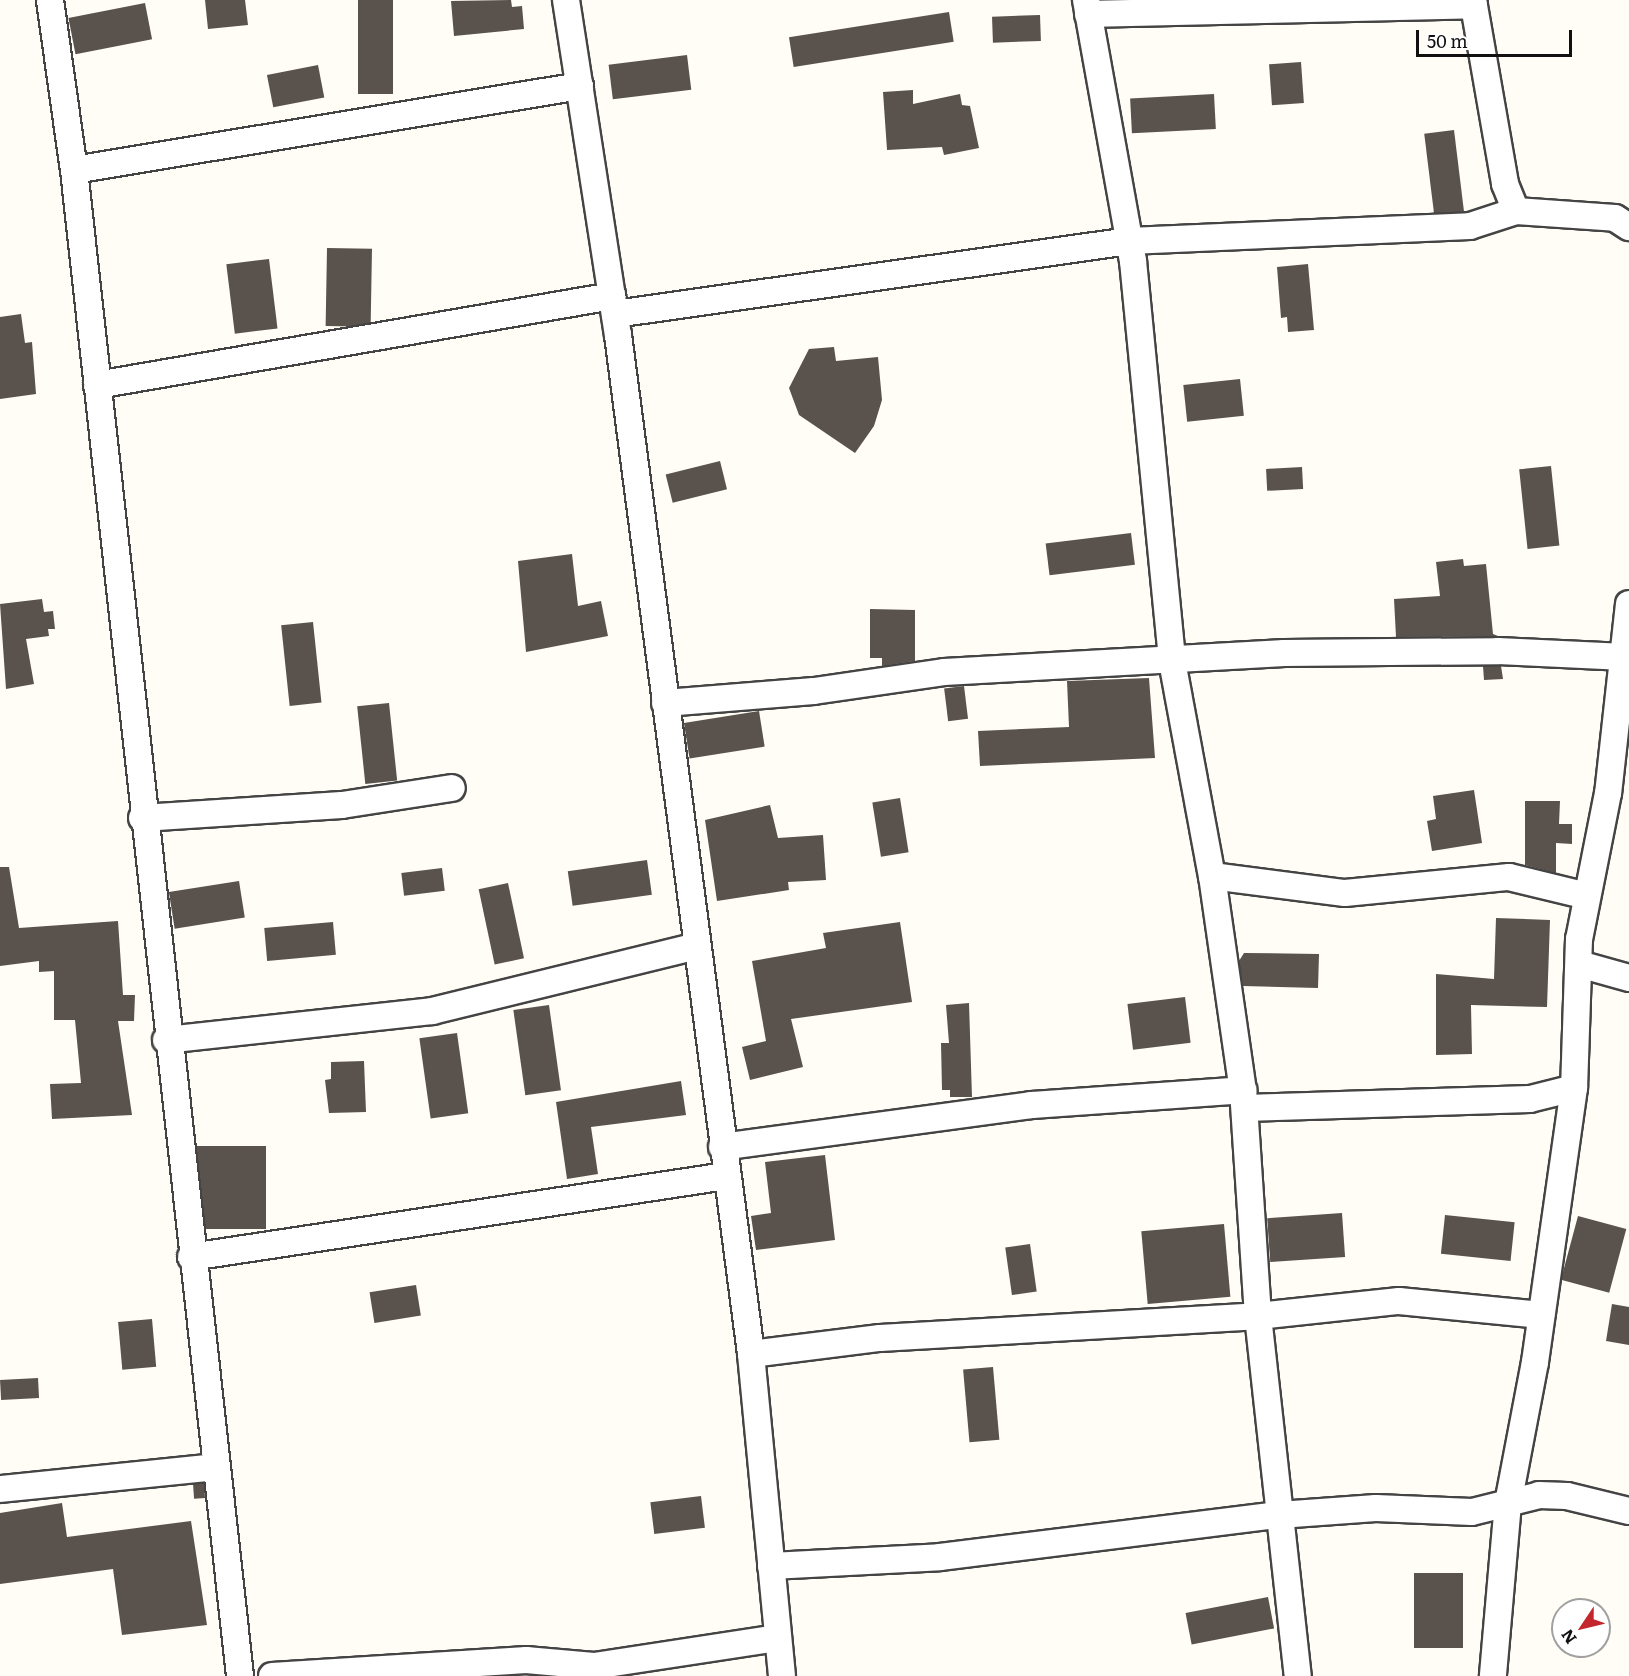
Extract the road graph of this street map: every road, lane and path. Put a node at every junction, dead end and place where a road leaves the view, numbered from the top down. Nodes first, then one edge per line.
1 (50, 0) edge
2 (566, 0) edge
3 (1474, 2) edge
4 (1087, 7) edge
5 (579, 86) junction
6 (74, 171) junction
7 (1516, 212) junction
8 (1629, 227) edge
9 (1129, 242) junction
10 (613, 305) junction
11 (97, 385) junction
12 (1629, 604) edge
13 (1625, 657) junction
14 (1172, 661) junction
15 (665, 703) junction
16 (452, 788) dead end
17 (142, 818) junction
18 (1212, 876) junction
19 (1587, 896) junction
20 (696, 946) junction
21 (1579, 964) junction
22 (1629, 978) edge
23 (166, 1040) junction
24 (1574, 1088) junction
25 (1244, 1099) junction
26 (722, 1147) junction
27 (726, 1176) junction
28 (191, 1257) junction
29 (1541, 1315) junction
30 (1258, 1316) junction
31 (751, 1354) junction
32 (216, 1467) junction
33 (0, 1488) edge
34 (1508, 1503) junction
35 (1629, 1511) edge
36 (1279, 1515) junction
37 (771, 1566) junction
38 (778, 1638) junction
39 (240, 1676) edge
40 (272, 1676) edge
41 (782, 1676) edge
42 (1298, 1676) edge
43 (1493, 1676) edge

1 - 6 street
2 - 5 street
3 - 4 street
3 - 7 street
4 - 9 street
5 - 6 street
5 - 10 street
6 - 11 street
7 - 8 street
7 - 9 street
9 - 10 street
9 - 14 street
10 - 11 street
10 - 15 street
11 - 17 street
12 - 13 street
13 - 14 street
13 - 19 street
14 - 15 street
14 - 18 street
15 - 20 street
16 - 17 street
17 - 23 street
18 - 19 street
18 - 25 street
19 - 21 street
20 - 23 street
20 - 26 street
21 - 22 street
21 - 24 street
23 - 28 street
24 - 25 street
24 - 29 street
25 - 26 street
25 - 30 street
26 - 27 street
27 - 28 street
27 - 31 street
28 - 32 street
29 - 30 street
29 - 34 street
30 - 31 street
30 - 36 street
31 - 37 street
32 - 33 street
32 - 39 street
34 - 35 street
34 - 36 street
34 - 43 street
36 - 37 street
36 - 42 street
37 - 38 street
38 - 40 street
38 - 41 street

